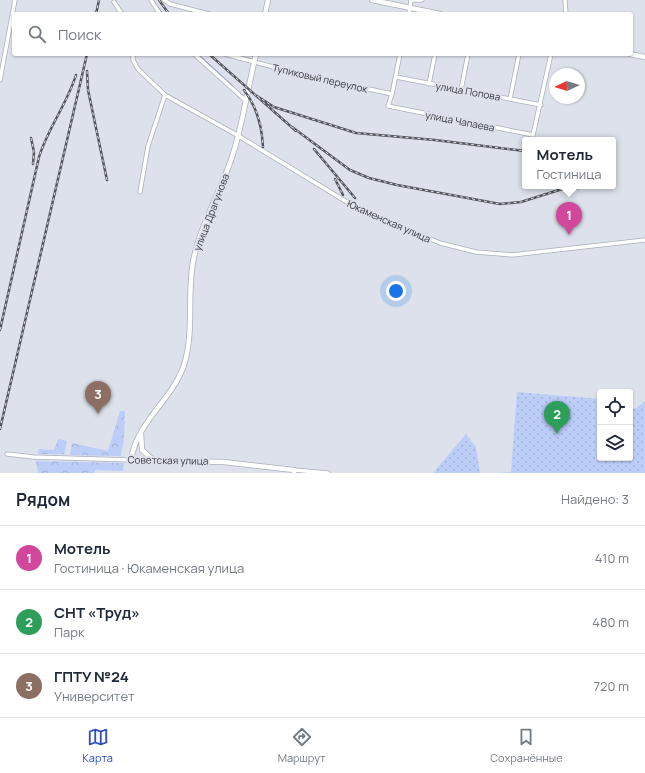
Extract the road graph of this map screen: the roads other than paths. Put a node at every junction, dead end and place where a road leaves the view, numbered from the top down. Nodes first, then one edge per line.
1 (15, 0) edge
2 (151, 0) edge
3 (164, 0) edge
4 (265, 0) edge
5 (268, 0) edge
6 (372, 0) edge
7 (411, 0) edge
8 (422, 0) edge
9 (565, 0) edge
10 (114, 2) dead end
11 (410, 8) junction
12 (13, 12) edge
13 (121, 12) edge
14 (159, 12) edge
15 (201, 12) edge
16 (265, 12) edge
17 (409, 12) edge
18 (430, 12) edge
19 (566, 12) edge
20 (12, 16) edge
21 (633, 55) edge
22 (132, 56) edge
23 (196, 56) edge
24 (233, 56) edge
25 (255, 56) edge
26 (400, 56) edge
27 (435, 56) edge
28 (468, 56) edge
29 (519, 56) edge
30 (551, 56) edge
31 (645, 57) edge
32 (254, 61) junction
33 (396, 77) junction
34 (0, 80) edge
35 (429, 84) junction
36 (461, 90) junction
37 (392, 94) junction
38 (165, 95) junction
39 (510, 98) junction
40 (245, 100) junction
41 (540, 105) junction
42 (237, 135) junction
43 (140, 192) dead end
44 (645, 240) edge
45 (141, 432) junction
46 (8, 454) dead end
47 (131, 460) junction
48 (155, 460) junction
49 (294, 471) edge
50 (328, 473) edge

1 - 12 street
2 - 14 street
3 - 15 street
4 - 16 main road
5 - 16 main road
6 - 11 main road
7 - 8 street
7 - 11 street
9 - 19 street
10 - 13 street
11 - 17 street
11 - 18 main road
20 - 34 street
21 - 31 main road
22 - 38 street, Юкаменская улица
23 - 40 street
24 - 32 street, Тупиковый переулок
25 - 32 main road, улица Драгунова
26 - 33 street
27 - 35 street
28 - 36 street
29 - 39 street
30 - 41 street
32 - 37 street, Тупиковый переулок
32 - 40 main road, улица Драгунова
33 - 35 street, улица Попова
33 - 37 street
35 - 36 street, улица Попова
36 - 39 street, улица Попова
37 - 41 street, улица Чапаева
38 - 42 street, Юкаменская улица
38 - 43 street
39 - 41 street, улица Попова
40 - 42 main road, улица Драгунова
42 - 44 street, Юкаменская улица
42 - 45 main road, улица Драгунова
45 - 47 main road, улица Драгунова
45 - 48 main road
46 - 47 street, Советская улица
47 - 48 main road, Советская улица
48 - 49 main road, Советская улица
49 - 50 street, Советская улица

